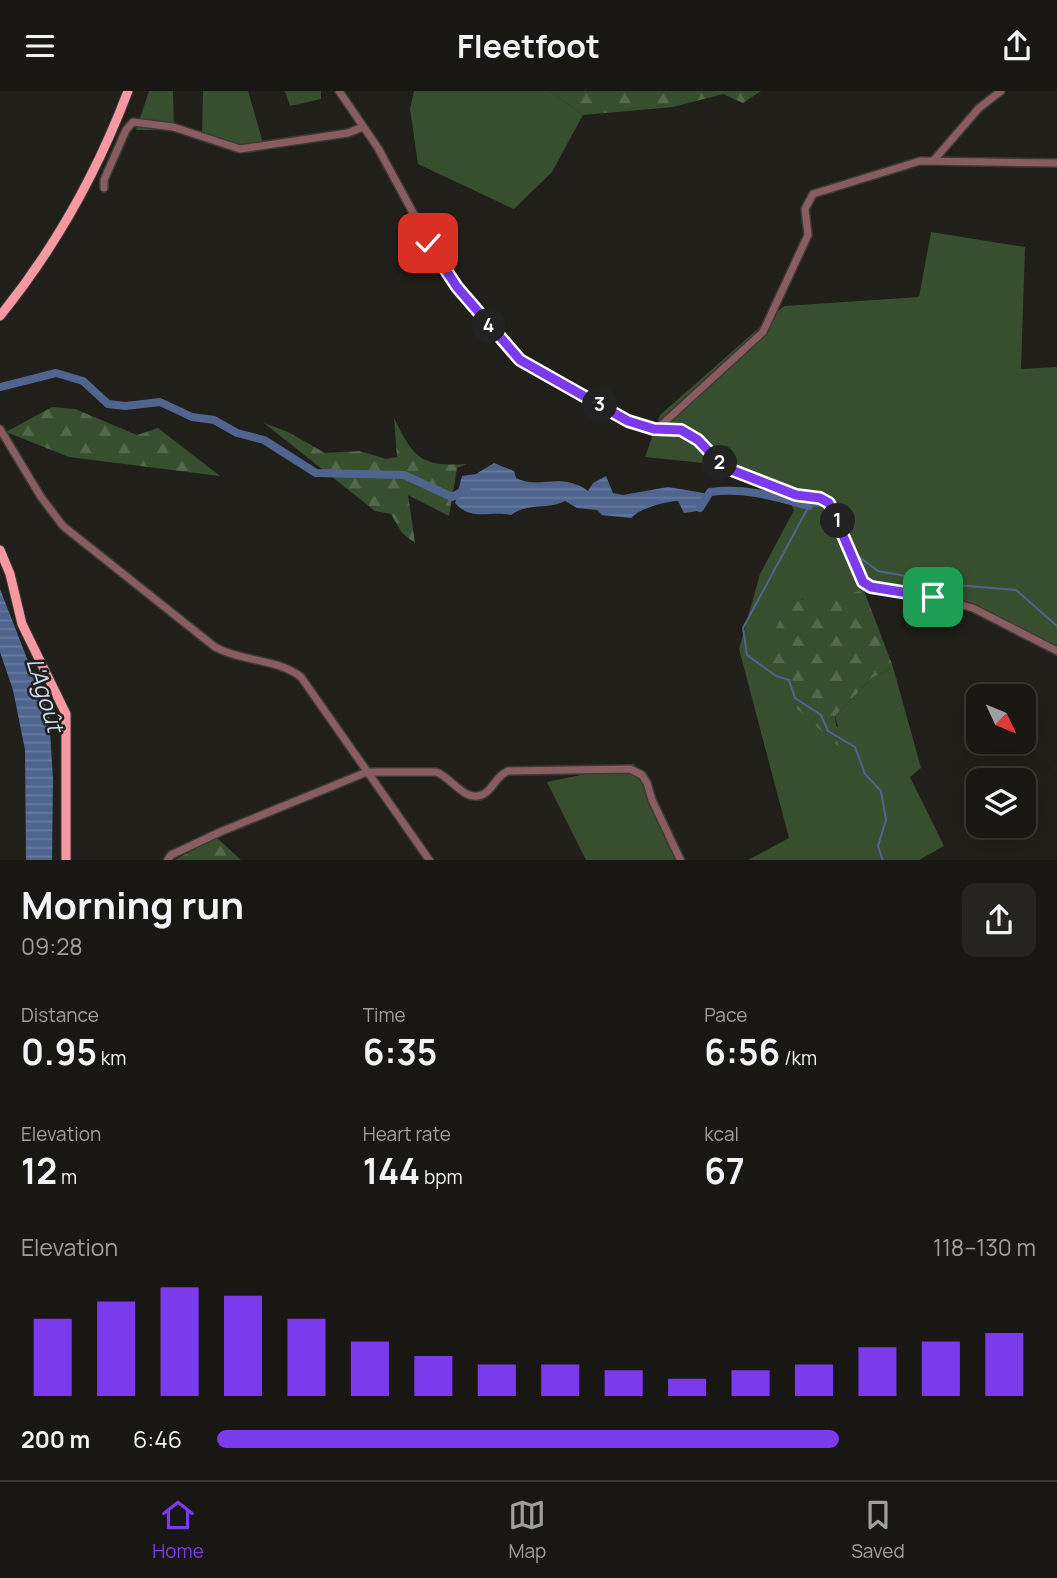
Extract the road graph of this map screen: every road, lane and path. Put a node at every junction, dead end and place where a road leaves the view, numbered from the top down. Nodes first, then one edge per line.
1 (128, 91) edge
2 (338, 91) edge
3 (1001, 91) edge
4 (363, 127) junction
5 (934, 160) junction
6 (1057, 163) edge
7 (104, 188) dead end
8 (0, 316) edge
9 (0, 429) edge
10 (656, 429) junction
11 (0, 550) edge
12 (1057, 651) edge
13 (370, 772) junction
14 (66, 860) edge
15 (167, 860) edge
16 (430, 860) edge
17 (681, 860) edge

1 - 8 main road
2 - 4 street
3 - 5 street
4 - 7 street
4 - 10 street
5 - 6 street
5 - 10 street
9 - 13 street
10 - 12 street
11 - 14 main road
13 - 15 street
13 - 16 street
13 - 17 street

